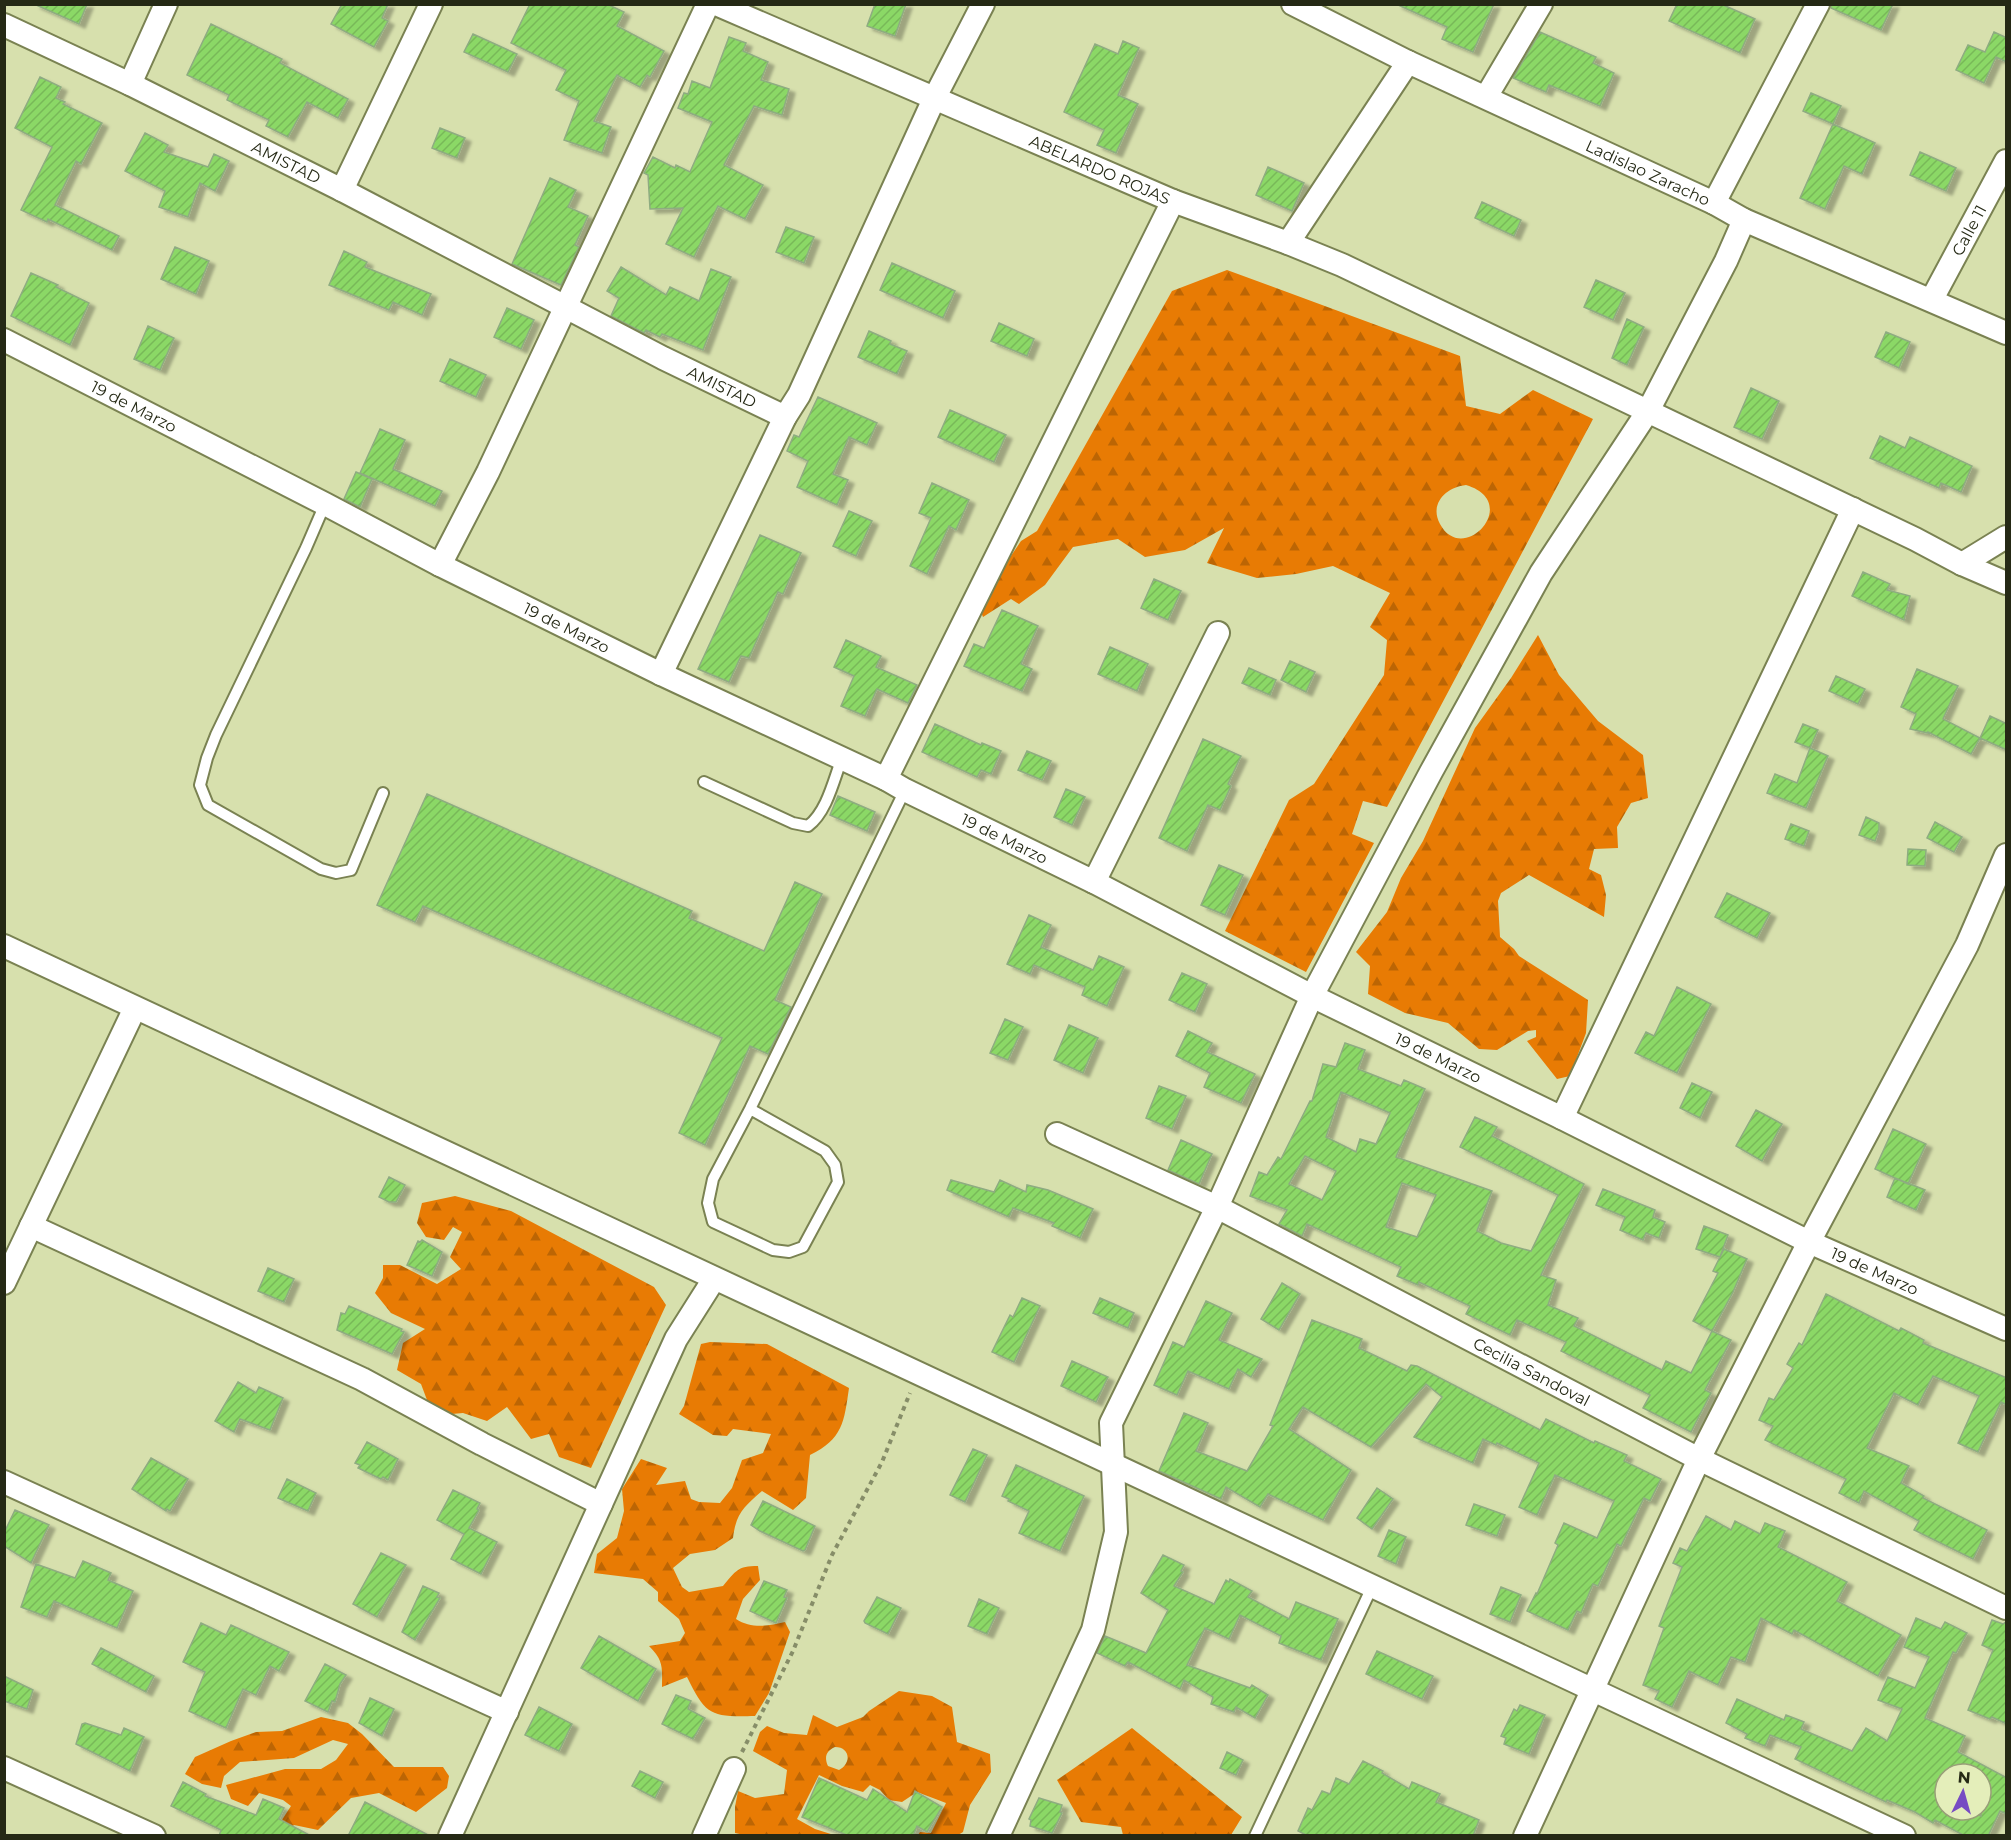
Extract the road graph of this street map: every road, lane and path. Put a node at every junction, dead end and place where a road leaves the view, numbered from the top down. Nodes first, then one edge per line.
1 (166, 4) edge
2 (431, 4) edge
3 (708, 4) edge
4 (716, 4) edge
5 (983, 4) edge
6 (1293, 4) edge
7 (1541, 4) edge
8 (1818, 4) edge
9 (4, 25) edge
10 (1407, 63) junction
11 (130, 84) junction
12 (1486, 97) junction
13 (934, 99) junction
14 (2007, 161) edge
15 (342, 190) junction
16 (1173, 201) junction
17 (1714, 203) junction
18 (1744, 220) junction
19 (1288, 243) junction
20 (1932, 299) junction
21 (564, 307) junction
22 (2007, 333) edge
23 (4, 340) edge
24 (1648, 411) junction
25 (785, 417) junction
26 (326, 504) junction
27 (1853, 509) junction
28 (2007, 537) edge
29 (1962, 564) junction
30 (440, 565) junction
31 (2007, 583) edge
32 (1218, 633) dead end
33 (661, 674) junction
34 (842, 757) junction
35 (886, 779) junction
36 (704, 782) dead end
37 (905, 790) junction
38 (384, 793) dead end
39 (2007, 855) edge
40 (1094, 882) junction
41 (4, 946) edge
42 (1312, 996) junction
43 (135, 1008) junction
44 (750, 1109) junction
45 (1562, 1118) junction
46 (1057, 1134) dead end
47 (1216, 1207) junction
48 (31, 1226) junction
49 (1809, 1242) junction
50 (714, 1279) junction
51 (4, 1282) edge
52 (2007, 1329) edge
53 (918, 1374) junction
54 (1699, 1459) junction
55 (1113, 1465) junction
56 (4, 1482) edge
57 (602, 1504) junction
58 (1373, 1585) junction
59 (2007, 1608) edge
60 (1594, 1688) junction
61 (507, 1712) junction
62 (4, 1768) edge
63 (734, 1769) joint
64 (154, 1836) edge
65 (450, 1836) edge
66 (704, 1836) edge
67 (998, 1836) edge
68 (1255, 1836) edge
69 (1525, 1836) edge
70 (1904, 1836) edge

1 - 11 street
2 - 15 street
3 - 21 street
4 - 13 street, ABELARDO ROJAS
5 - 13 street
6 - 10 street, Ladislao Zaracho
7 - 12 street
8 - 17 street
9 - 11 street, AMISTAD
10 - 12 street, Ladislao Zaracho
10 - 19 street
11 - 15 street, AMISTAD
12 - 17 street, Ladislao Zaracho
13 - 16 street, ABELARDO ROJAS
13 - 25 street
14 - 20 street, Calle 11
15 - 21 street, AMISTAD
16 - 19 street, ABELARDO ROJAS
16 - 35 street
17 - 18 street, Ladislao Zaracho
18 - 20 street, Ladislao Zaracho
18 - 24 street
19 - 24 street, ABELARDO ROJAS
20 - 22 street, Ladislao Zaracho
21 - 25 street, AMISTAD
21 - 30 street
23 - 26 street, 19 de Marzo
24 - 27 street, ABELARDO ROJAS
24 - 42 street
25 - 33 street
26 - 30 street, 19 de Marzo
26 - 38 lane
27 - 29 street, ABELARDO ROJAS
27 - 45 street
28 - 29 street
29 - 31 street, ABELARDO ROJAS
30 - 33 street, 19 de Marzo
32 - 40 street
33 - 34 street, 19 de Marzo
34 - 35 street, 19 de Marzo
34 - 36 lane
35 - 37 street, 19 de Marzo
37 - 40 street, 19 de Marzo
37 - 44 lane
39 - 49 street
40 - 42 street, 19 de Marzo
41 - 43 street
42 - 45 street, 19 de Marzo
42 - 47 street
43 - 48 street
43 - 50 street
44 - 44 lane
45 - 49 street, 19 de Marzo
46 - 47 street, Cecilia Sandoval
47 - 54 street, Cecilia Sandoval
47 - 55 street
48 - 51 street
48 - 57 street
49 - 52 street, 19 de Marzo
49 - 54 street
50 - 53 street
50 - 57 street
53 - 55 street
53 - 63 path
54 - 59 street, Cecilia Sandoval
54 - 60 street
55 - 58 street
55 - 67 street
56 - 61 street
57 - 61 street
58 - 60 street
58 - 68 lane
60 - 69 street
60 - 70 street
61 - 65 street
62 - 64 street
63 - 66 street

